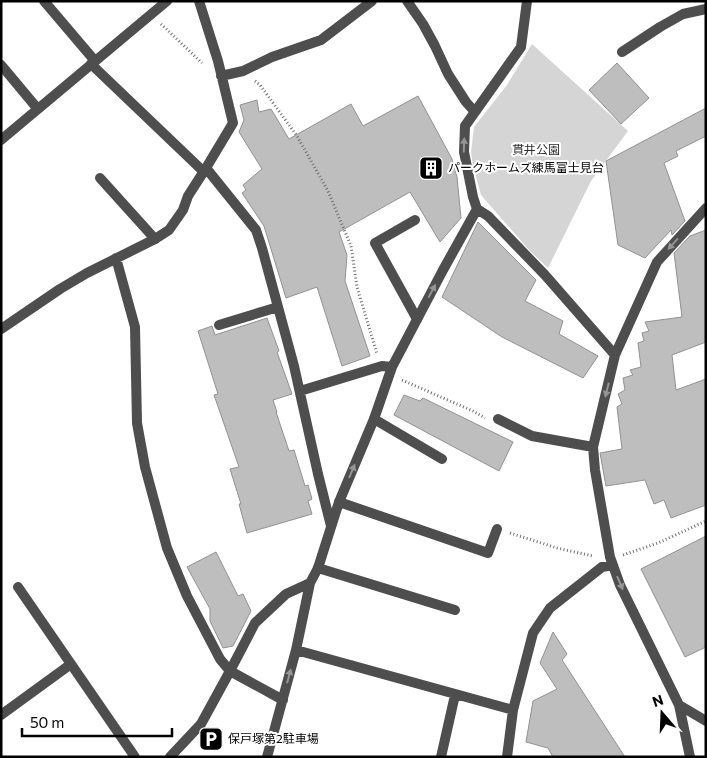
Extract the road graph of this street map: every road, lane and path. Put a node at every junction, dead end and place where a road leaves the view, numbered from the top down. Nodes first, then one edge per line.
1 (44, 1) edge
2 (167, 1) edge
3 (199, 1) edge
4 (372, 1) edge
5 (407, 1) edge
6 (527, 1) edge
7 (706, 9) edge
8 (150, 15) junction
9 (622, 52) dead end
10 (93, 62) junction
11 (1, 65) edge
12 (222, 78) junction
13 (37, 108) junction
14 (475, 112) junction
15 (1, 139) edge
16 (205, 170) junction
17 (100, 178) dead end
18 (706, 208) edge
19 (477, 209) junction
20 (415, 220) dead end
21 (155, 239) junction
22 (116, 258) junction
23 (278, 307) junction
24 (417, 319) junction
25 (219, 325) dead end
26 (1, 329) edge
27 (615, 355) junction
28 (388, 370) junction
29 (300, 392) junction
30 (374, 419) junction
31 (487, 419) dead end
32 (498, 419) dead end
33 (593, 446) junction
34 (442, 459) dead end
35 (339, 502) junction
36 (706, 521) edge
37 (332, 527) junction
38 (497, 530) joint
39 (595, 556) dead end
40 (622, 556) dead end
41 (612, 565) junction
42 (318, 568) junction
43 (310, 583) junction
44 (18, 587) dead end
45 (455, 610) dead end
46 (296, 650) junction
47 (71, 664) junction
48 (230, 671) junction
49 (455, 695) junction
50 (283, 700) junction
51 (679, 704) junction
52 (513, 710) junction
53 (1, 715) edge
54 (706, 721) edge
55 (135, 757) edge
56 (170, 757) edge
57 (266, 757) edge
58 (441, 757) edge
59 (507, 757) edge
60 (690, 757) edge

1 - 10 street
2 - 8 street
3 - 12 street
4 - 12 street
5 - 14 street
6 - 14 street
7 - 9 street
8 - 10 street
8 - 12 path
10 - 13 street
10 - 16 street
11 - 13 street
12 - 16 street
12 - 28 path
13 - 15 street
19 -> 14 street
16 - 21 street
16 - 23 street
17 - 21 street
18 -> 27 street
24 -> 19 street
19 - 27 street
20 - 24 street
21 - 22 street
22 - 26 street
22 - 48 street
23 - 25 street
23 - 29 street
24 - 28 street
27 -> 33 street
28 - 29 street
28 - 30 street
28 - 31 path
29 - 37 street
30 - 34 street
35 -> 30 street
32 - 33 street
33 - 41 street
35 - 37 street
35 - 38 street
36 - 40 path
37 - 42 street
38 - 39 path
41 -> 51 street
41 - 52 street
42 - 43 street
42 - 45 street
43 - 46 street
43 - 48 street
44 - 47 street
46 - 49 street
50 -> 46 street
47 - 53 street
47 - 55 street
48 - 50 street
48 - 56 street
49 - 52 street
49 - 58 street
50 - 57 street
51 - 54 street
51 - 60 street
52 - 59 street

